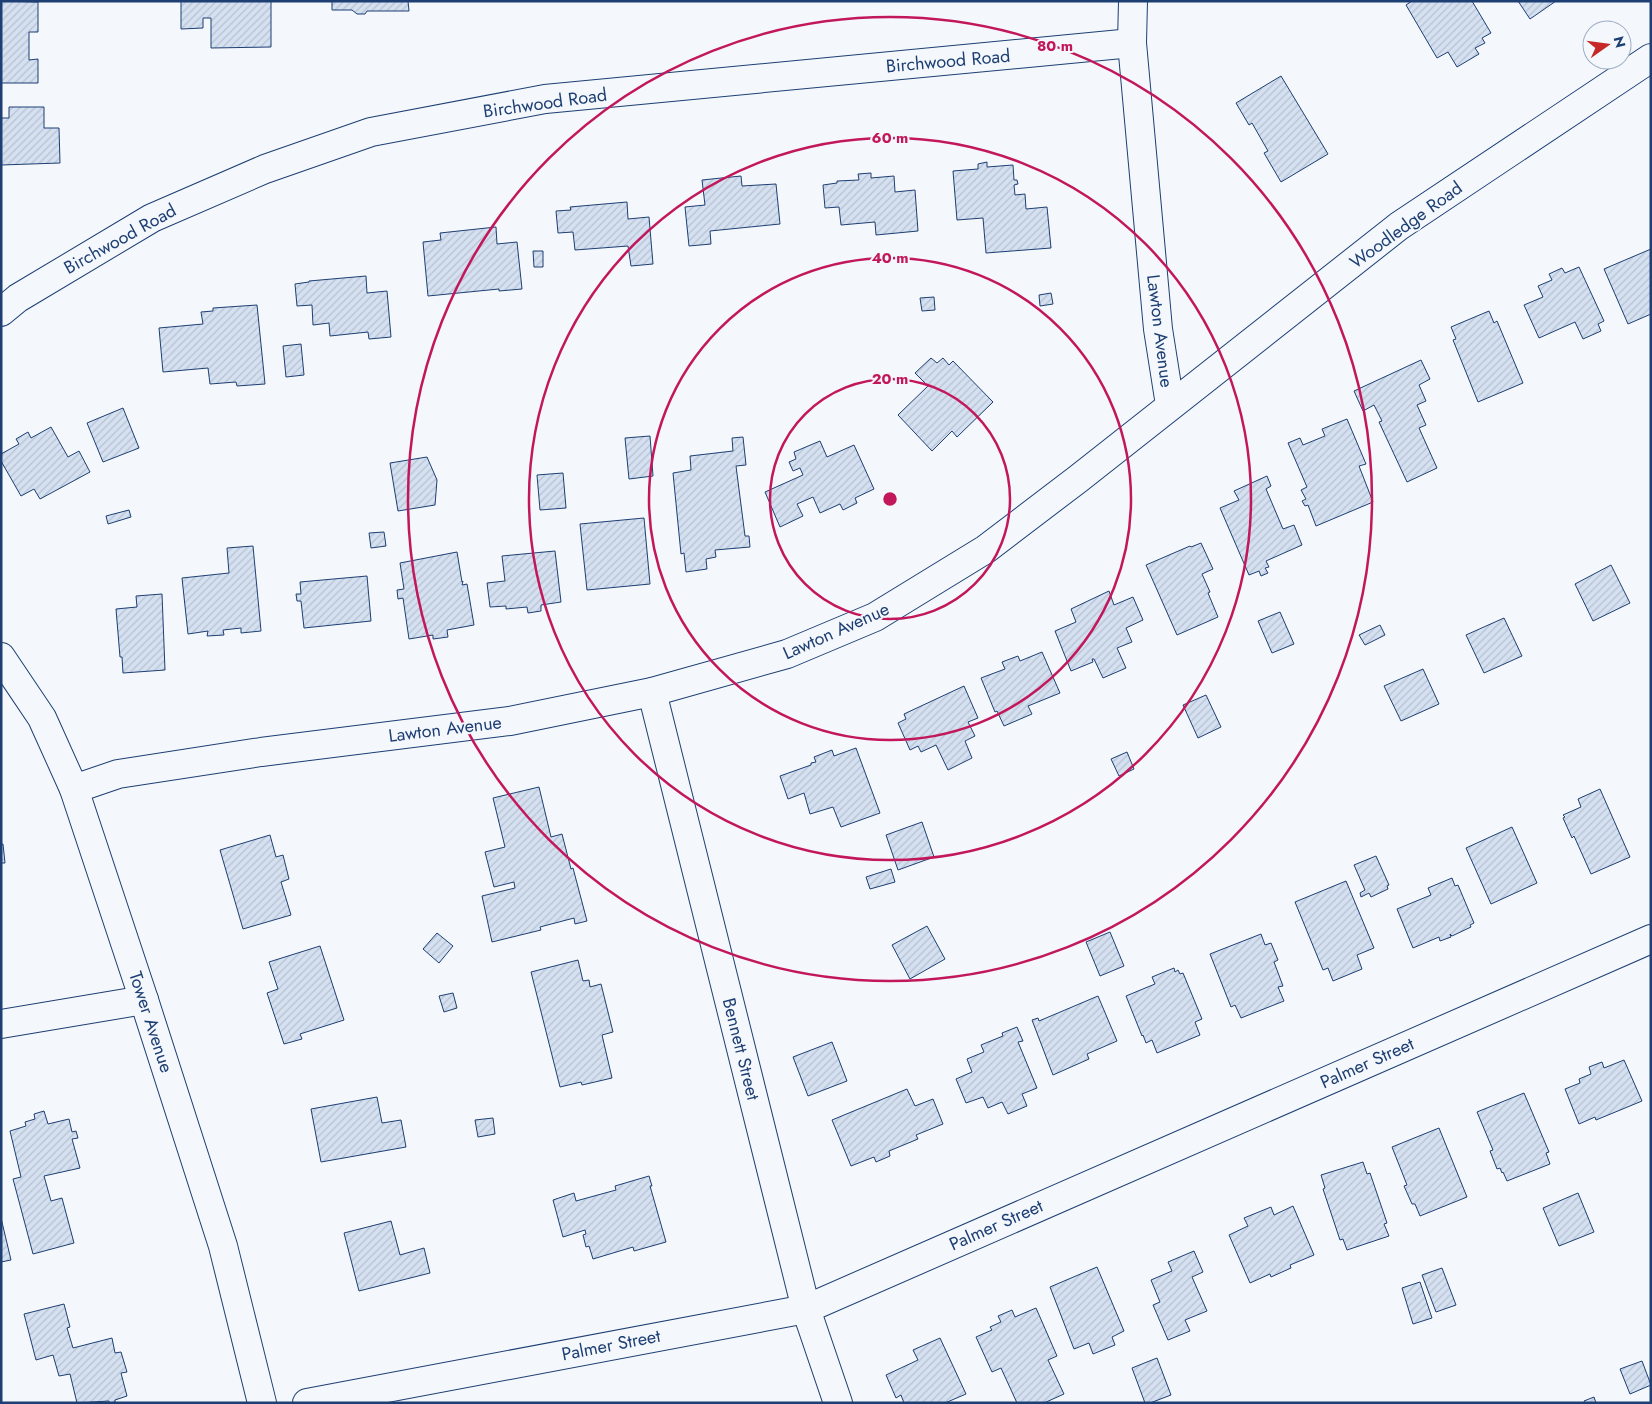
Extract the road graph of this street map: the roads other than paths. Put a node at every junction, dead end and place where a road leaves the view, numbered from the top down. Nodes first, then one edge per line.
1 (1133, 1) edge
2 (1132, 43) junction
3 (1651, 58) edge
4 (1, 312) edge
5 (1170, 405) junction
6 (1, 657) edge
7 (652, 692) junction
8 (74, 789) junction
9 (1651, 939) edge
10 (144, 1000) junction
11 (1, 1024) edge
12 (806, 1309) junction
13 (262, 1403) edge
14 (307, 1403) edge
15 (838, 1403) edge

1 - 2 street, Lawton Avenue
2 - 4 street, Birchwood Road
2 - 5 street, Lawton Avenue
3 - 5 street, Woodledge Road
5 - 7 street, Lawton Avenue
6 - 8 street, Tower Avenue
7 - 8 street, Lawton Avenue
7 - 12 street, Bennett Street
8 - 10 street, Tower Avenue
9 - 12 street, Palmer Street
10 - 11 street
10 - 13 street, Tower Avenue
12 - 14 street, Palmer Street
12 - 15 street, Bennett Street

